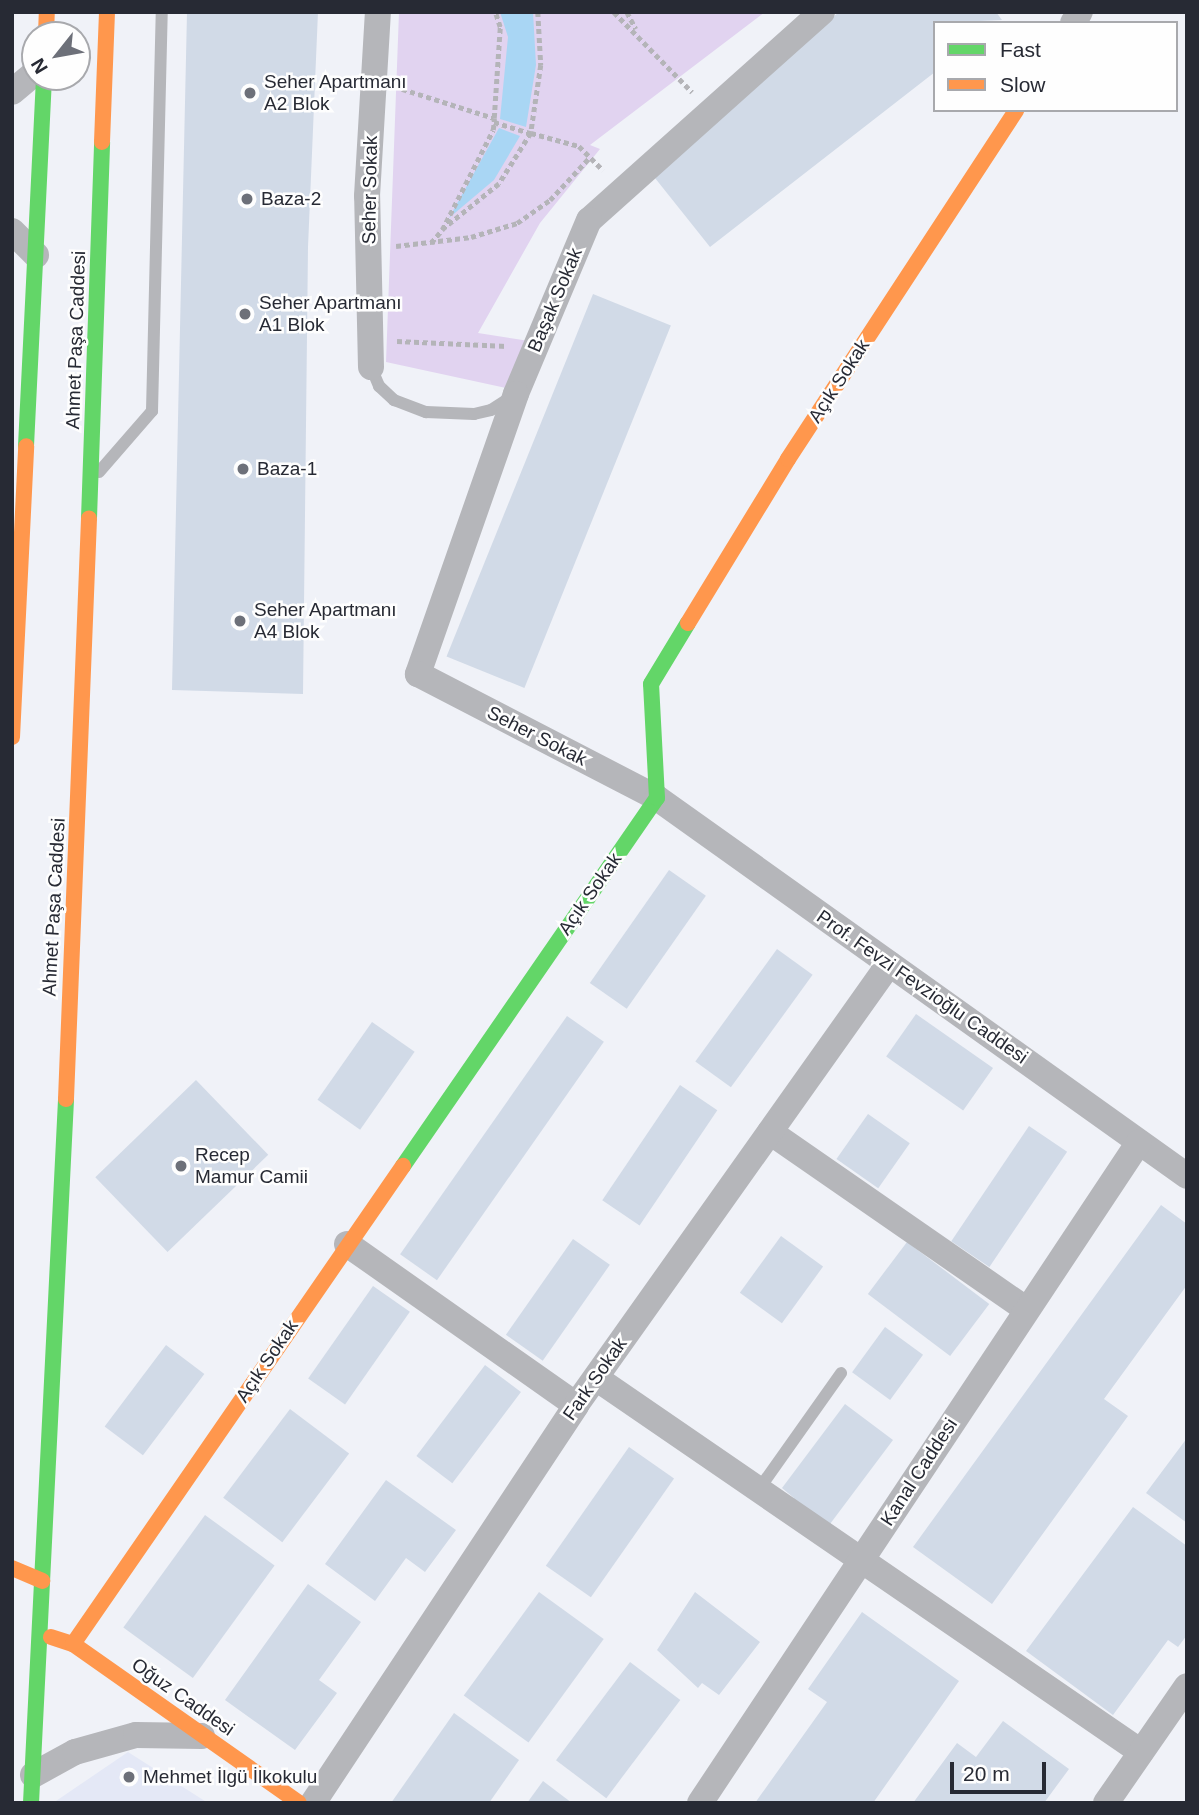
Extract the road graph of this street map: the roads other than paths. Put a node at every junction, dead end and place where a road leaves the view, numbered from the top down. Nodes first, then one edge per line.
1 (107, 12) edge
2 (162, 12) edge
3 (378, 12) edge
4 (822, 12) edge
5 (43, 91) edge
6 (1015, 112) edge
7 (12, 231) edge
8 (36, 255) junction
9 (371, 368) joint
10 (516, 394) junction
11 (93, 479) junction
12 (418, 674) joint
13 (13, 723) edge
14 (657, 798) junction
15 (889, 964) junction
16 (770, 1132) junction
17 (1139, 1142) junction
18 (1187, 1176) edge
19 (347, 1244) junction
20 (1026, 1310) junction
21 (841, 1373) dead end
22 (596, 1378) junction
23 (576, 1405) junction
24 (758, 1489) junction
25 (862, 1558) junction
26 (12, 1568) edge
27 (42, 1581) junction
28 (40, 1633) junction
29 (72, 1644) junction
30 (1187, 1686) edge
31 (202, 1735) junction
32 (1141, 1752) junction
33 (33, 1774) junction
34 (32, 1803) edge
35 (299, 1803) edge
36 (313, 1803) edge
37 (699, 1803) edge
38 (1106, 1803) edge

1 - 11 street, Ahmet Paşa Caddesi
2 - 11 lane
3 - 9 street, Seher Sokak
4 - 10 street, Başak Sokak
5 - 8 street
6 - 14 street, Açık Sokak
7 - 8 street
8 - 13 street
9 - 10 lane
10 - 12 street, Başak Sokak
11 - 27 street, Ahmet Paşa Caddesi
12 - 14 street, Seher Sokak
14 - 15 street, Prof. Fevzi Fevzioğlu Caddesi
14 - 19 street, Açık Sokak
15 - 16 street, Fark Sokak
15 - 17 street, Prof. Fevzi Fevzioğlu Caddesi
16 - 20 street
16 - 22 street, Fark Sokak
17 - 18 street, Prof. Fevzi Fevzioğlu Caddesi
17 - 20 street, Kanal Caddesi
19 - 23 street
19 - 29 street, Açık Sokak
20 - 25 street, Kanal Caddesi
21 - 24 lane
22 - 23 street, Fark Sokak
22 - 24 street
23 - 36 street, Fark Sokak
24 - 25 street
25 - 32 street
25 - 37 street, Kanal Caddesi
26 - 27 street
27 - 28 street, Ahmet Paşa Caddesi
28 - 29 street, Oğuz Caddesi
28 - 33 street, Ahmet Paşa Caddesi
29 - 31 street, Oğuz Caddesi
30 - 32 street
31 - 33 street
31 - 35 street, Oğuz Caddesi
32 - 38 street
33 - 34 street, Ahmet Paşa Caddesi

